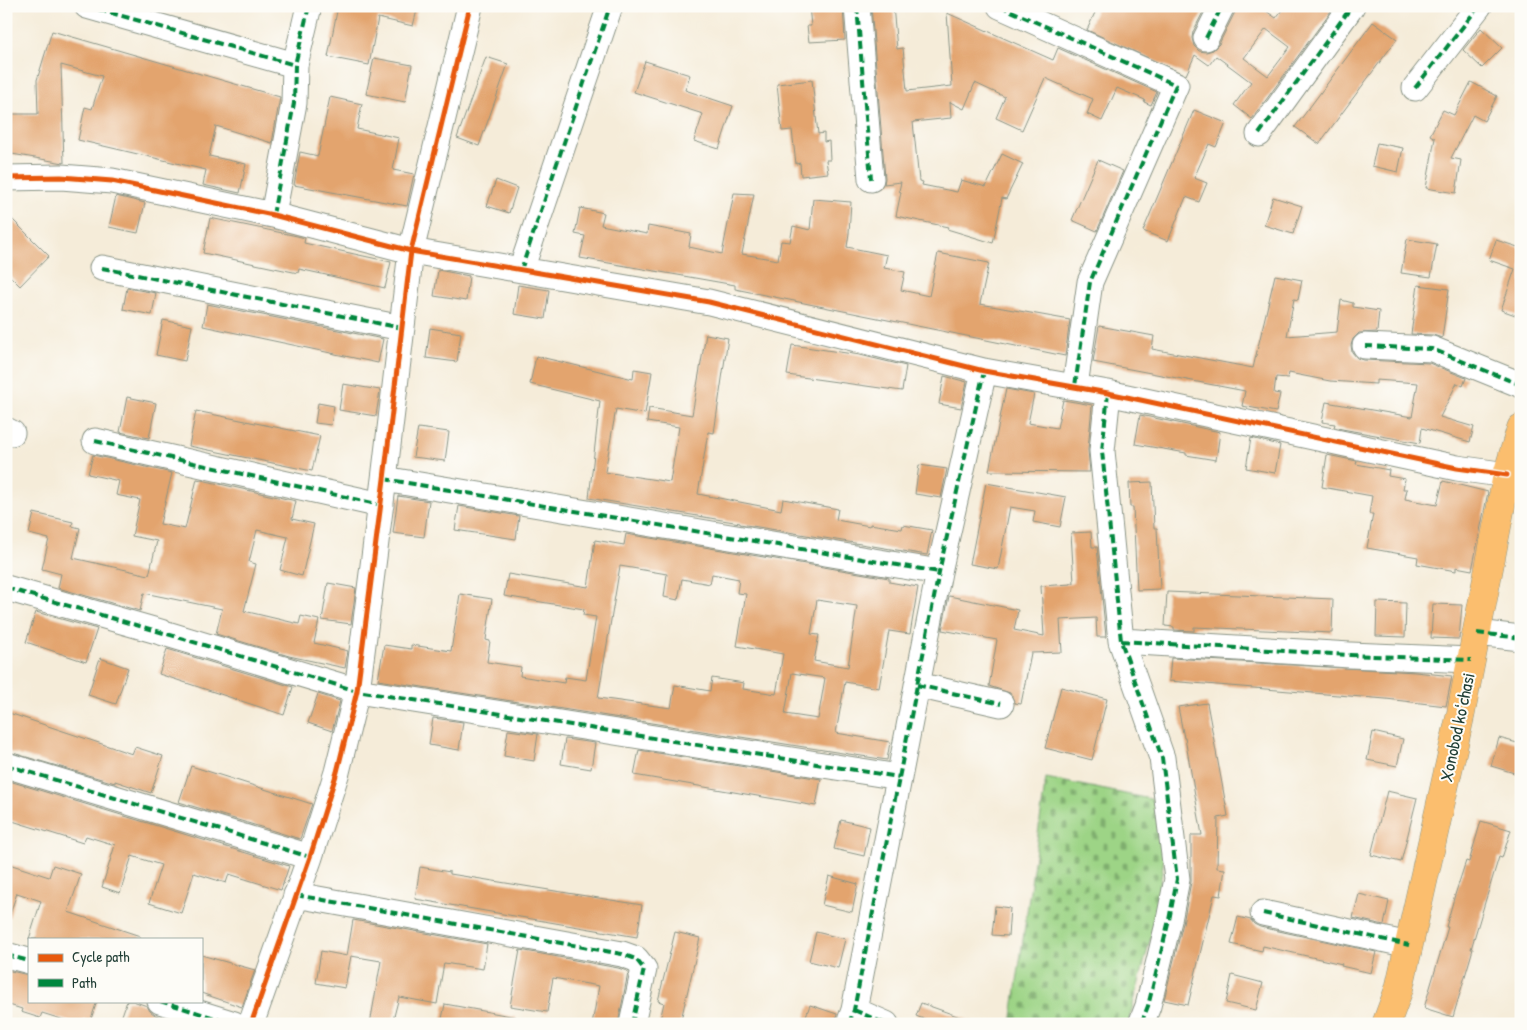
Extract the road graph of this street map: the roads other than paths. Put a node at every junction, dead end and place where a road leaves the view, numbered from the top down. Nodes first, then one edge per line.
1 (87, 6) edge
2 (309, 6) edge
3 (470, 6) edge
4 (610, 6) edge
5 (857, 6) edge
6 (1001, 6) edge
7 (1222, 6) edge
8 (1352, 6) edge
9 (1479, 6) edge
10 (1206, 38) dead end
11 (295, 65) junction
12 (1415, 88) dead end
13 (1259, 134) dead end
14 (6, 178) edge
15 (871, 179) dead end
16 (273, 215) junction
17 (411, 251) junction
18 (102, 268) dead end
19 (521, 270) junction
20 (402, 328) junction
21 (1365, 346) dead end
22 (984, 371) junction
23 (1521, 385) edge
24 (1075, 386) junction
25 (1108, 393) junction
26 (1521, 428) edge
27 (94, 441) dead end
28 (1507, 475) junction
29 (384, 479) junction
30 (381, 505) junction
31 (939, 572) junction
32 (6, 588) edge
33 (1477, 633) junction
34 (1521, 638) edge
35 (1121, 641) junction
36 (1471, 660) junction
37 (917, 685) junction
38 (357, 691) junction
39 (1000, 704) dead end
40 (6, 765) edge
41 (898, 776) junction
42 (310, 857) junction
43 (296, 895) junction
44 (1263, 913) dead end
45 (1409, 945) junction
46 (6, 954) edge
47 (28, 961) edge
48 (163, 1002) edge
49 (851, 1017) edge
50 (234, 1024) edge
51 (251, 1024) edge
52 (632, 1024) edge
53 (886, 1024) edge
54 (1141, 1024) edge
55 (1386, 1024) edge

1 - 11 street
2 - 11 street
3 - 17 street
4 - 19 street
5 - 15 street
6 - 24 street
7 - 10 street
8 - 13 street
9 - 12 street
11 - 16 street
14 - 16 street
16 - 17 street
17 - 19 street
17 - 20 street
18 - 20 street
19 - 22 street
20 - 29 street
21 - 23 street
22 - 24 street
22 - 31 street
24 - 25 street
25 - 28 street
25 - 35 street
26 - 28 main road, Xonobod koʻchasi
27 - 30 street
28 - 33 main road, Xonobod koʻchasi
29 - 30 street
29 - 31 street
30 - 38 street
31 - 37 street
32 - 38 street
33 - 34 street
33 - 36 main road, Xonobod koʻchasi
35 - 36 street
35 - 54 street
36 - 45 main road, Xonobod koʻchasi
37 - 39 street
37 - 41 street
38 - 41 street
38 - 42 street
40 - 42 street
41 - 49 street
42 - 43 street
43 - 51 street
43 - 52 street
44 - 45 street
45 - 55 main road, Xonobod koʻchasi
46 - 47 street
48 - 50 street
49 - 53 street

